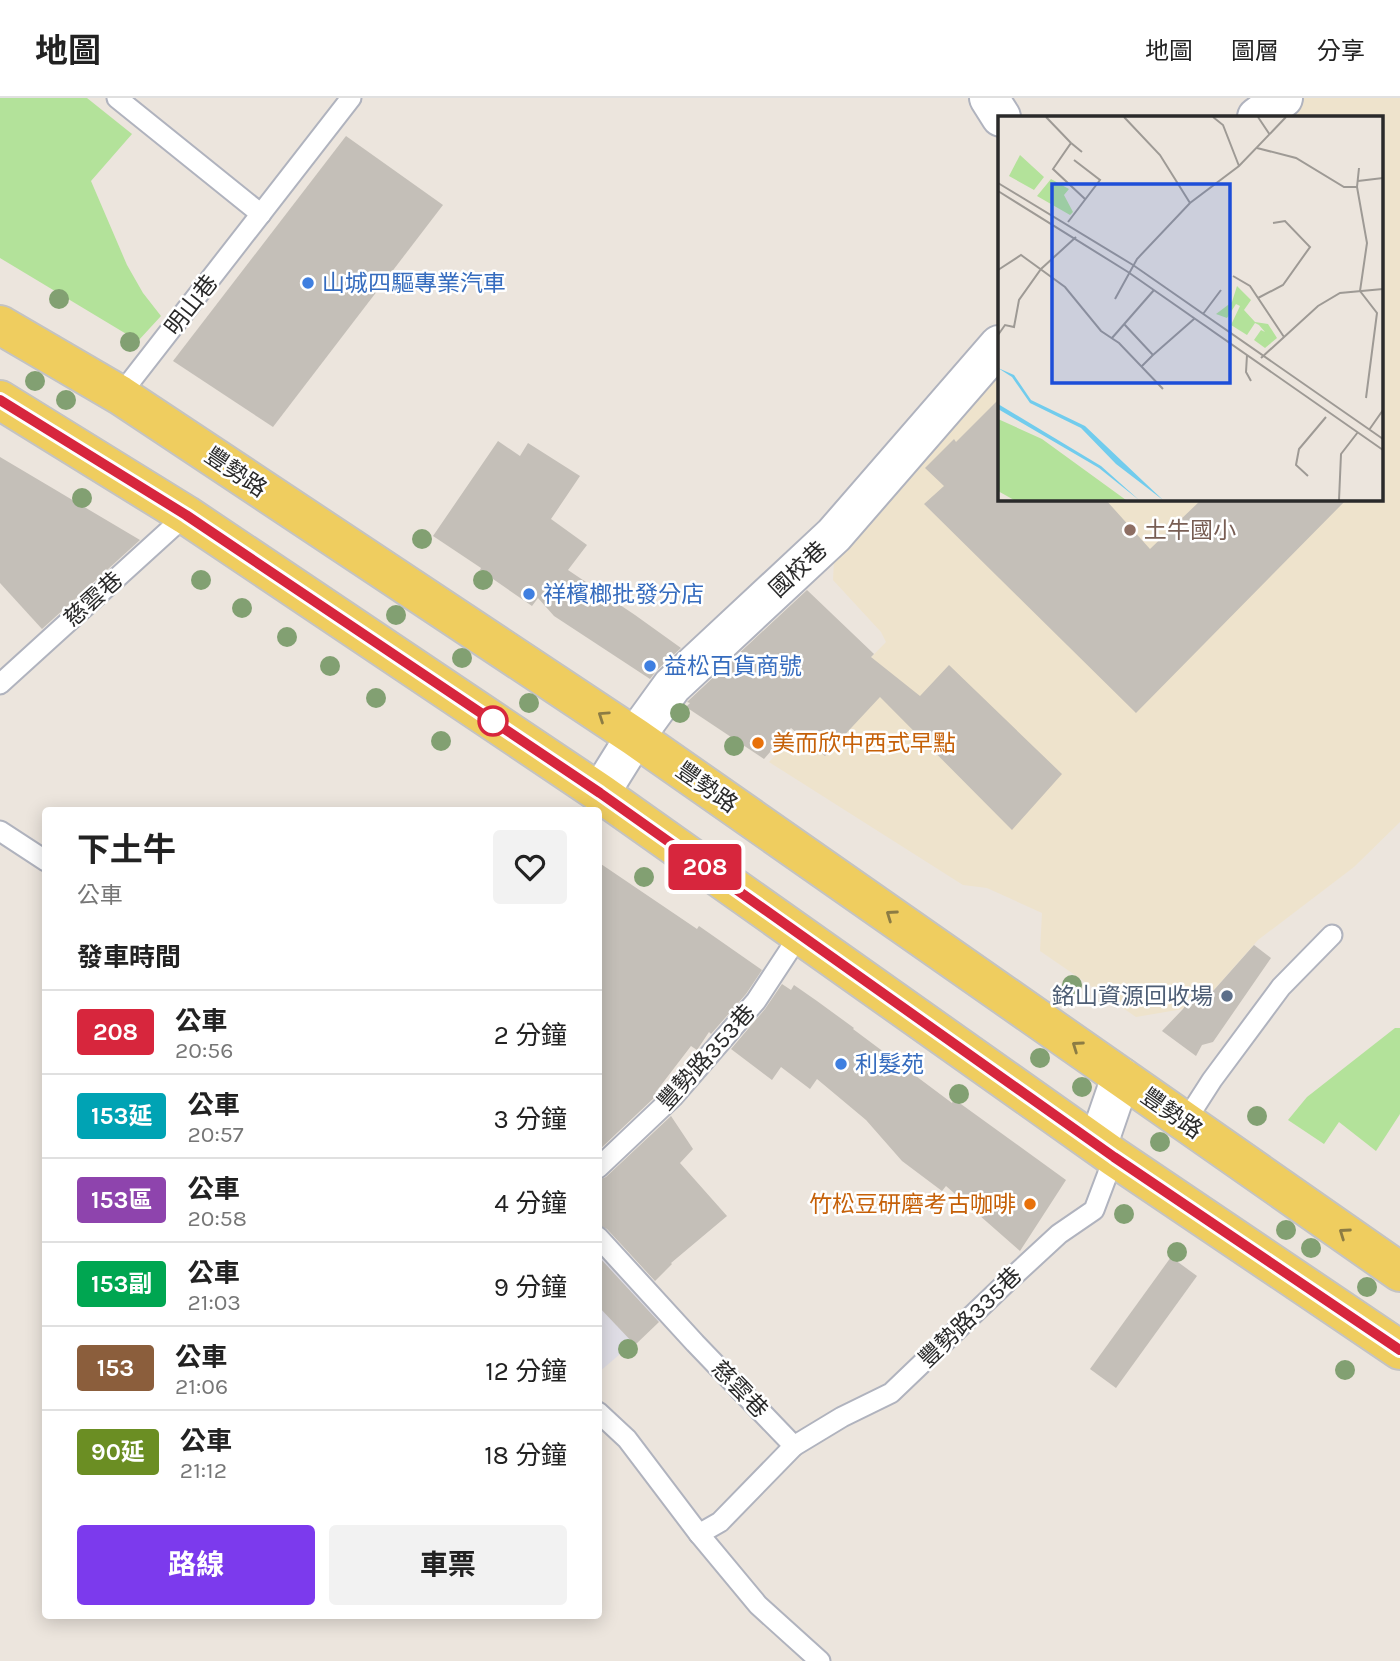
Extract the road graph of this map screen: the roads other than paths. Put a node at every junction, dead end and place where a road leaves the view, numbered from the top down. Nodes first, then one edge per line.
1 (117, 98) edge
2 (351, 98) edge
3 (989, 98) edge
4 (1283, 98) edge
5 (1000, 116) edge
6 (1258, 116) edge
7 (261, 214) junction
8 (0, 325) edge
9 (998, 346) edge
10 (121, 395) junction
11 (0, 400) edge
12 (186, 515) junction
13 (0, 684) edge
14 (635, 737) junction
15 (594, 801) edge
16 (0, 831) edge
17 (42, 858) edge
18 (800, 934) junction
19 (1332, 935) dead end
20 (1121, 1077) junction
21 (1185, 1122) junction
22 (1106, 1150) junction
23 (602, 1164) edge
24 (602, 1241) edge
25 (1400, 1272) edge
26 (1400, 1350) edge
27 (602, 1416) edge
28 (793, 1446) junction
29 (699, 1534) junction
30 (820, 1661) edge

1 - 7 lane
2 - 7 lane, 明山巷
3 - 5 street
4 - 6 street
7 - 10 lane, 明山巷
8 - 10 main road, 豐勢路
9 - 14 street, 國校巷
14 -> 10 main road, 豐勢路
11 - 12 main road
12 - 13 lane, 慈雲巷
12 - 15 main road
14 - 15 street, 國校巷
20 -> 14 main road, 豐勢路
15 - 18 main road
16 - 17 lane
18 - 22 main road
18 - 23 lane, 豐勢路353巷
19 - 21 lane
20 - 21 main road, 豐勢路
20 - 22 street
25 -> 21 main road, 豐勢路
22 - 26 main road
22 - 28 lane, 豐勢路335巷
24 - 28 lane, 慈雲巷
27 - 29 lane
28 - 29 lane
29 - 30 lane

